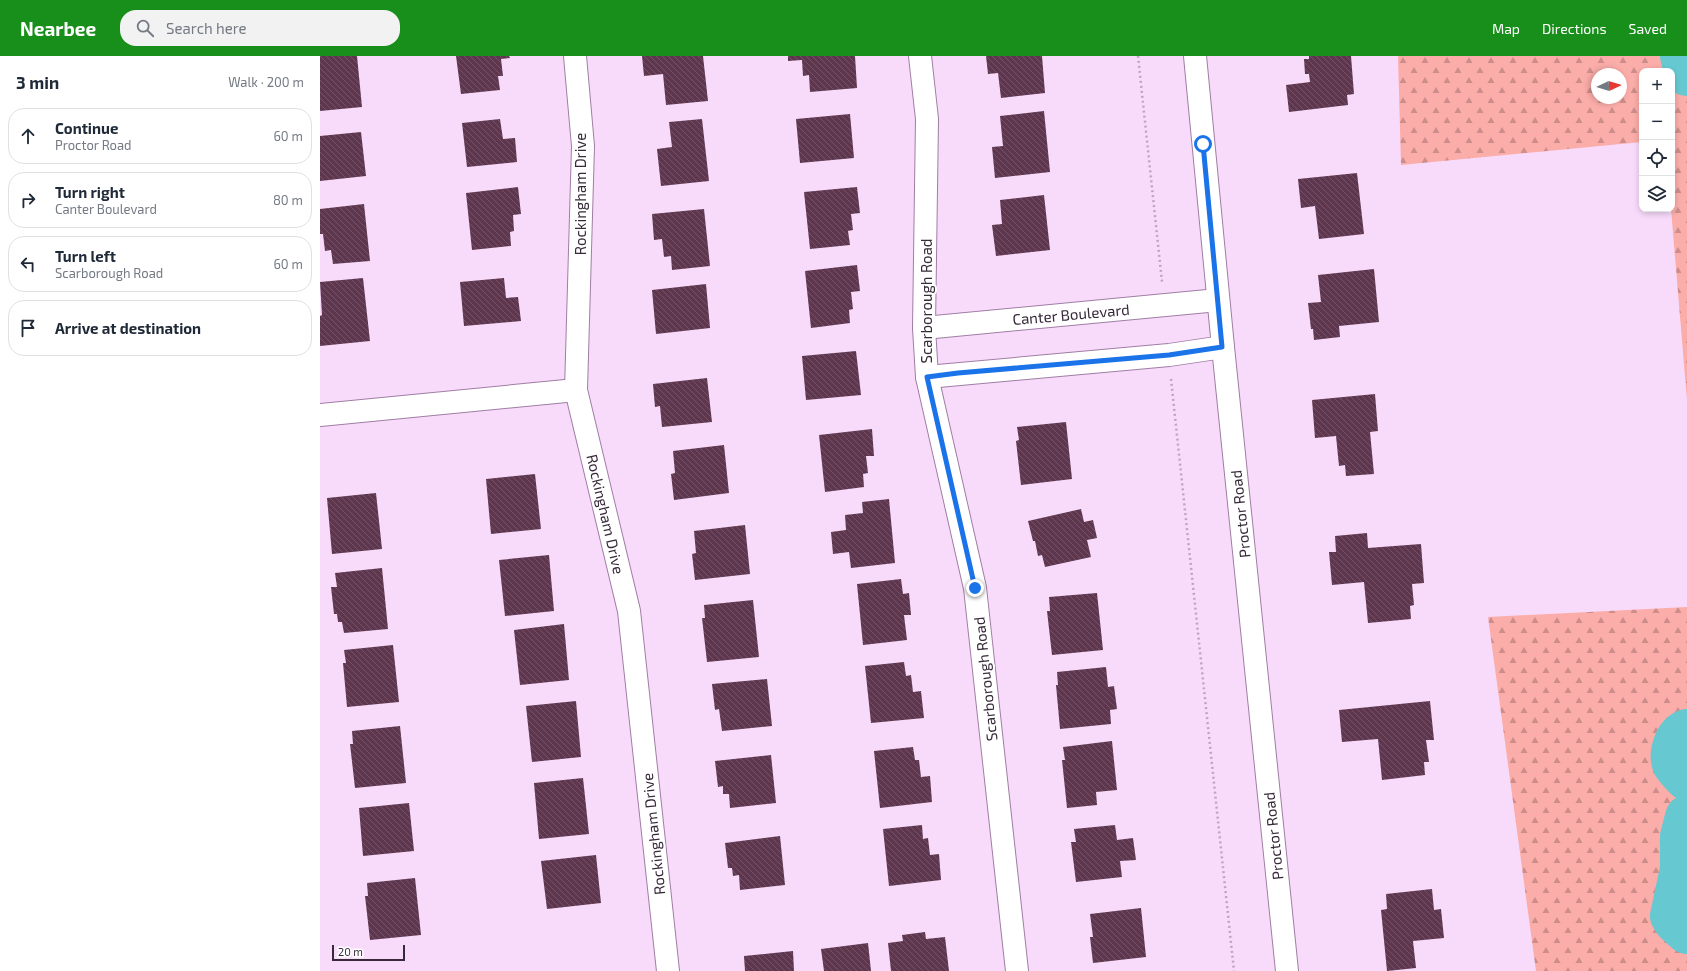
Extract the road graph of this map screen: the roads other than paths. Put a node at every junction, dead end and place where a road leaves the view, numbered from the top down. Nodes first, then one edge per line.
1 (575, 56) edge
2 (920, 56) edge
3 (1195, 56) edge
4 (1218, 300) junction
5 (924, 328) junction
6 (1222, 347) junction
7 (927, 377) junction
8 (576, 390) junction
9 (320, 415) edge
10 (668, 971) edge
11 (1017, 971) edge
12 (1288, 971) edge

1 - 8 street, Rockingham Drive
2 - 5 street, Scarborough Road
3 - 4 street, Proctor Road
4 - 5 street, Canter Boulevard
4 - 6 street, Proctor Road
5 - 7 street, Scarborough Road
6 - 7 street
6 - 12 street, Proctor Road
7 - 11 street, Scarborough Road
8 - 9 street
8 - 10 street, Rockingham Drive

